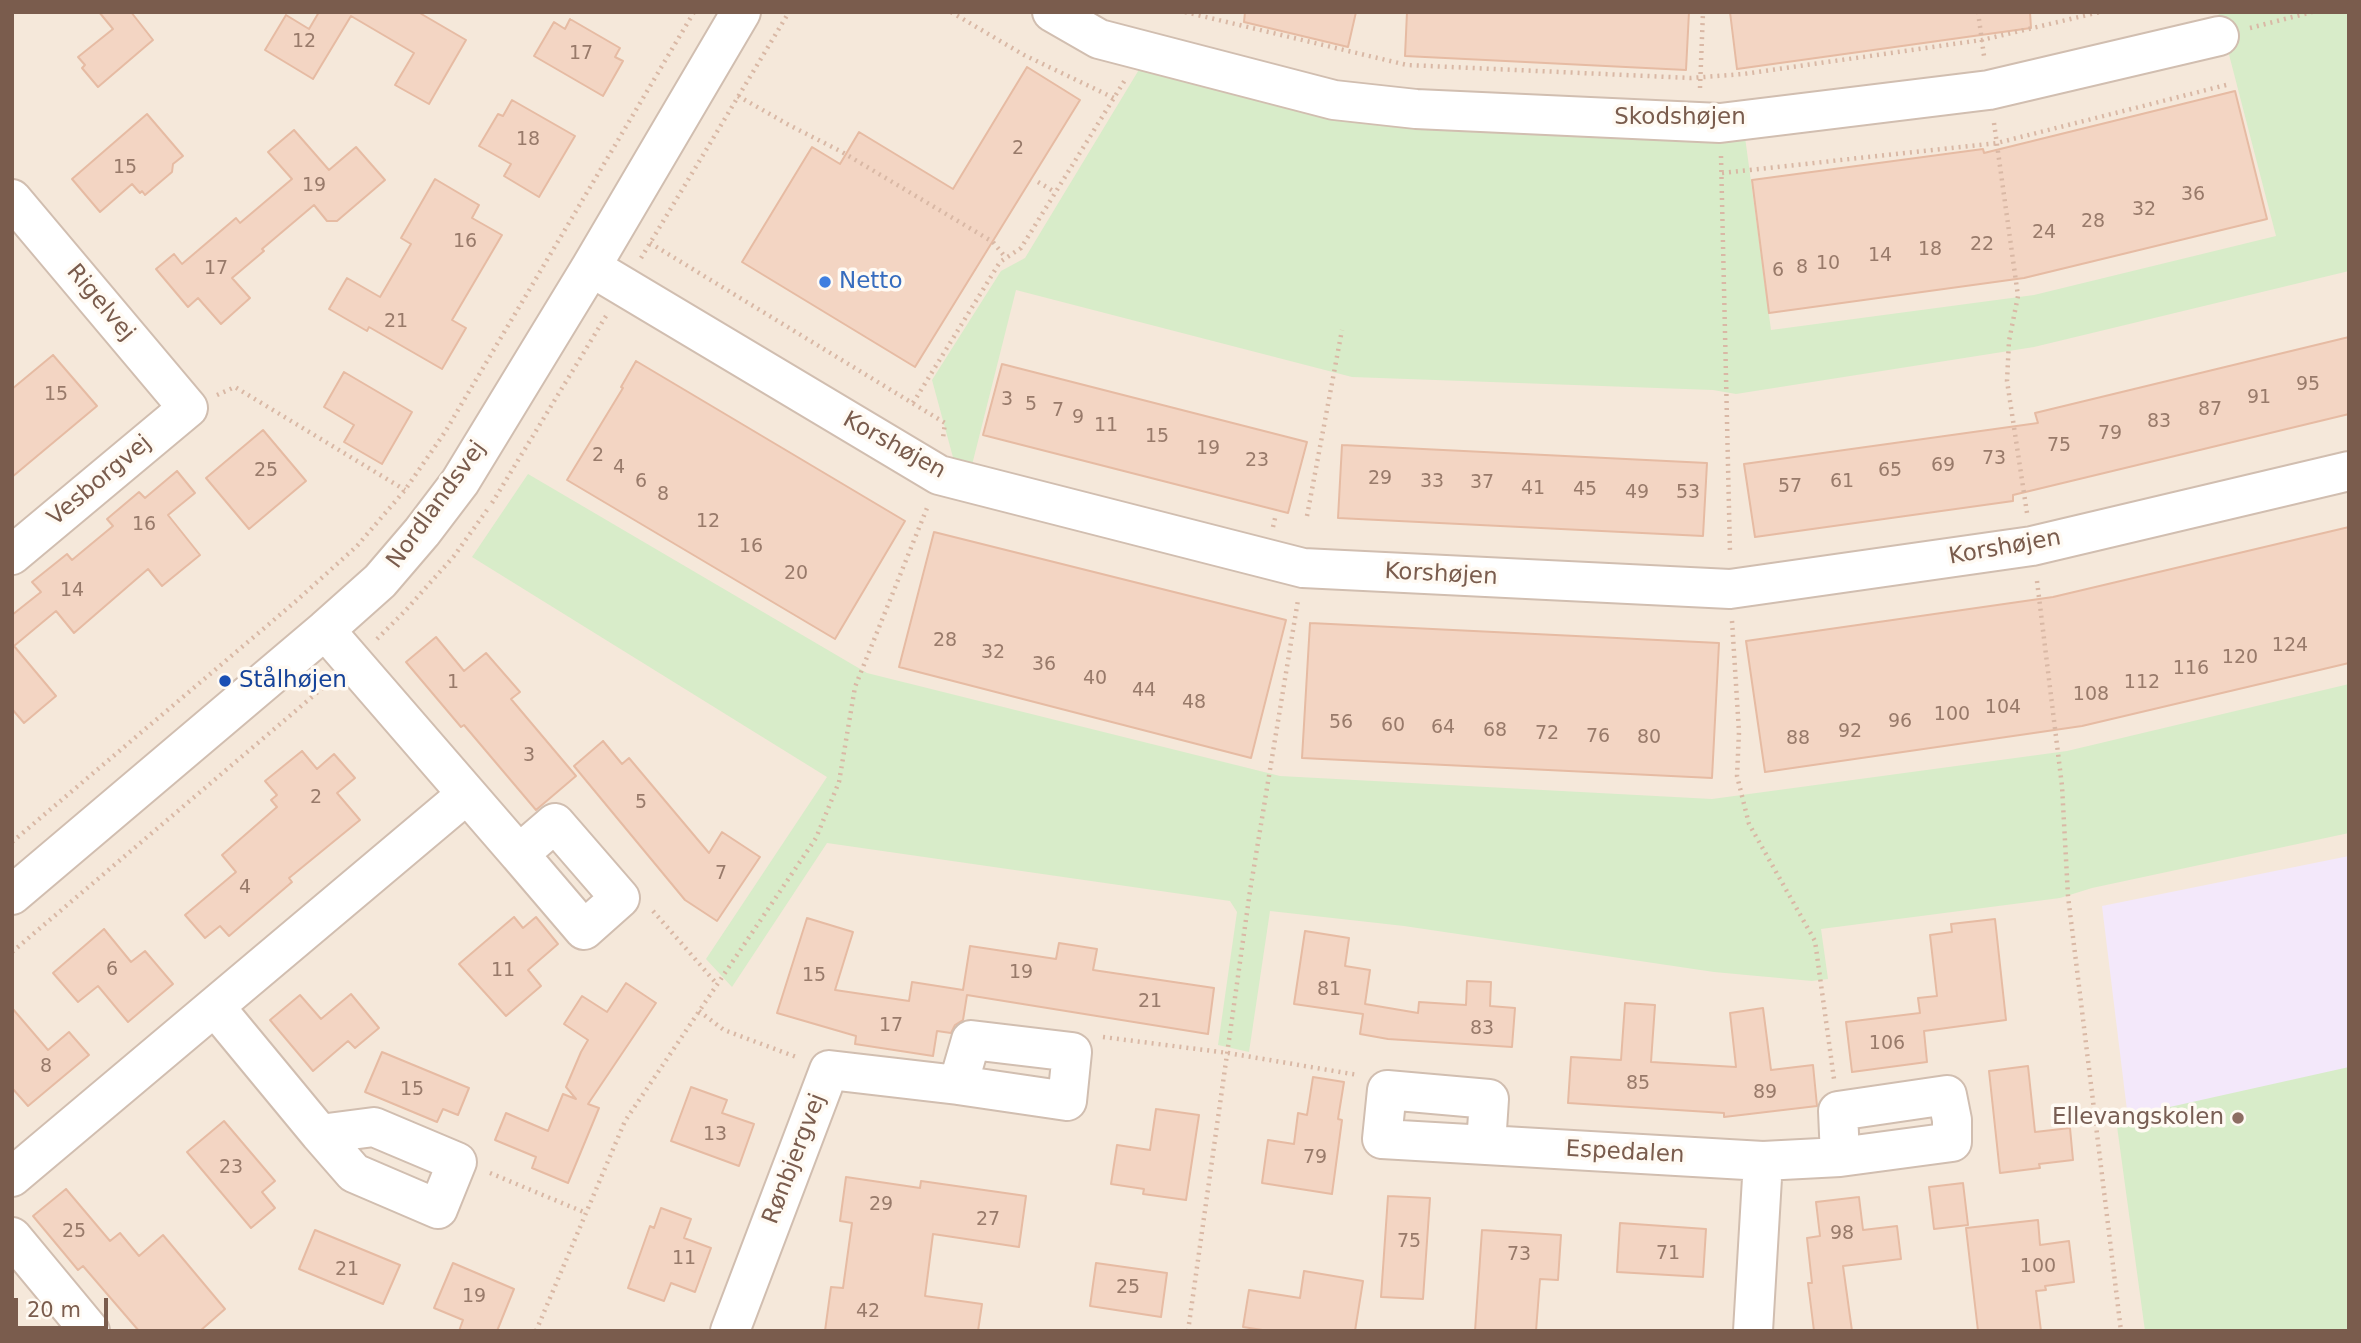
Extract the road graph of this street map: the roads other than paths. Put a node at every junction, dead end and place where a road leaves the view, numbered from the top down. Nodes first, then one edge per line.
1 (741, 12) edge
2 (1052, 12) edge
3 (2219, 36) road end
4 (12, 199) edge
5 (591, 267) junction
6 (188, 408) joint
7 (2349, 471) edge
8 (12, 555) edge
9 (325, 630) junction
10 (467, 794) junction
11 (12, 895) edge
12 (620, 898) road end
13 (215, 1007) junction
14 (1072, 1052) road end
15 (1387, 1090) road end
16 (320, 1134) junction
17 (1840, 1157) junction
18 (1763, 1161) junction
19 (12, 1177) edge
20 (12, 1237) edge
21 (90, 1331) edge
22 (730, 1331) edge
23 (1753, 1331) edge

1 - 5 street, Nordlandsvej
2 - 3 street, Skodshøjen
4 - 6 street, Rigelvej
5 - 7 street, Korshøjen
5 - 9 street, Nordlandsvej
6 - 8 street, Vesborgvej
9 - 10 street
9 - 11 street, Nordlandsvej
10 - 12 street
10 - 13 street
13 - 16 street
13 - 19 street
14 - 22 street, Rønbjergvej
15 - 18 street, Espedalen
16 - 16 street
17 - 17 street, Espedalen
17 - 18 street, Espedalen
18 - 23 street
20 - 21 street

